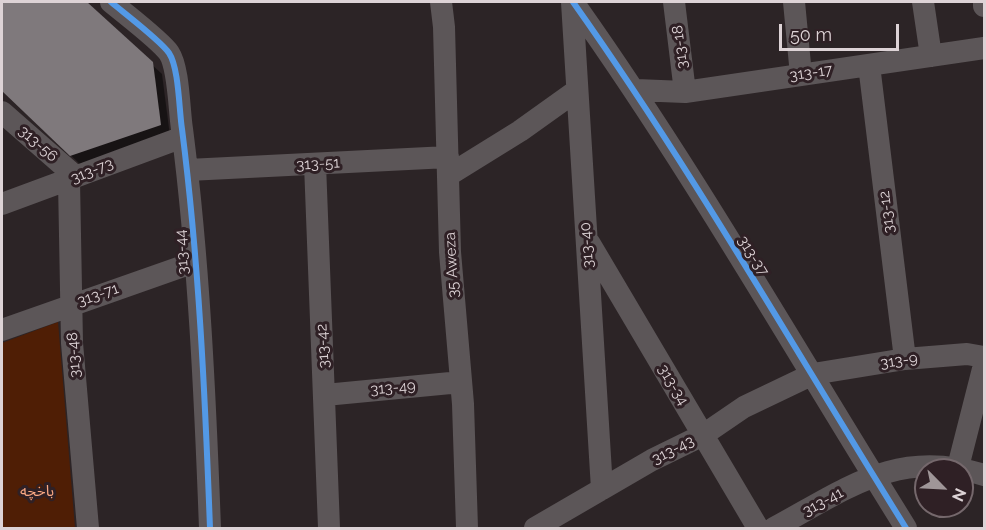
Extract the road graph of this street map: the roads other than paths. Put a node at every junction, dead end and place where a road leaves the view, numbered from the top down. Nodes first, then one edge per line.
1 (111, 2) edge
2 (441, 2) edge
3 (572, 2) edge
4 (674, 2) edge
5 (794, 2) edge
6 (923, 2) edge
7 (984, 2) edge
8 (984, 6) edge
9 (984, 48) edge
10 (931, 56) junction
11 (869, 65) junction
12 (801, 75) junction
13 (636, 90) junction
14 (576, 92) junction
15 (685, 92) junction
16 (2, 112) edge
17 (183, 137) junction
18 (315, 164) junction
19 (448, 166) junction
20 (188, 170) junction
21 (72, 178) junction
22 (2, 204) edge
23 (587, 241) junction
24 (195, 262) junction
25 (72, 304) junction
26 (2, 330) edge
27 (984, 357) edge
28 (906, 359) junction
29 (984, 366) edge
30 (813, 374) junction
31 (461, 382) junction
32 (325, 395) junction
33 (703, 435) junction
34 (960, 458) edge
35 (914, 466) edge
36 (872, 475) junction
37 (602, 489) junction
38 (88, 528) edge
39 (210, 528) edge
40 (329, 528) edge
41 (467, 528) edge
42 (535, 528) edge
43 (758, 528) edge
44 (774, 528) edge
45 (906, 528) edge

1 - 17 street, 313-44
2 - 19 street, 35 Aweza
3 - 13 street, 313-37
3 - 14 street, 313-40
4 - 15 street, 313-18
5 - 12 street
6 - 10 street
7 - 8 street
9 - 10 street, 313-17
10 - 11 street, 313-17
11 - 12 street, 313-17
11 - 28 street, 313-12
12 - 15 street, 313-17
13 - 15 street, 313-17
13 - 30 street, 313-37
14 - 19 street
14 - 23 street, 313-40
16 - 21 street, 313-56
17 - 20 street, 313-44
17 - 21 street, 313-73
18 - 19 street, 313-51
18 - 20 street, 313-51
18 - 32 street, 313-42
19 - 31 street, 35 Aweza
20 - 24 street, 313-44
21 - 22 street, 313-73
21 - 25 street, 313-48
23 - 33 street, 313-34
23 - 37 street, 313-40
24 - 25 street, 313-71
24 - 39 street, 313-44
25 - 26 street, 313-71
25 - 38 street, 313-48
27 - 28 street, 313-9
28 - 30 street, 313-9
29 - 34 street
30 - 33 street, 313-43
30 - 36 street, 313-37
31 - 32 street, 313-49
31 - 41 street, 35 Aweza
32 - 40 street, 313-42
33 - 37 street, 313-43
33 - 43 street, 313-34
35 - 36 street, 313-41
36 - 44 street, 313-41
36 - 45 street, 313-37
37 - 42 street, 313-43

